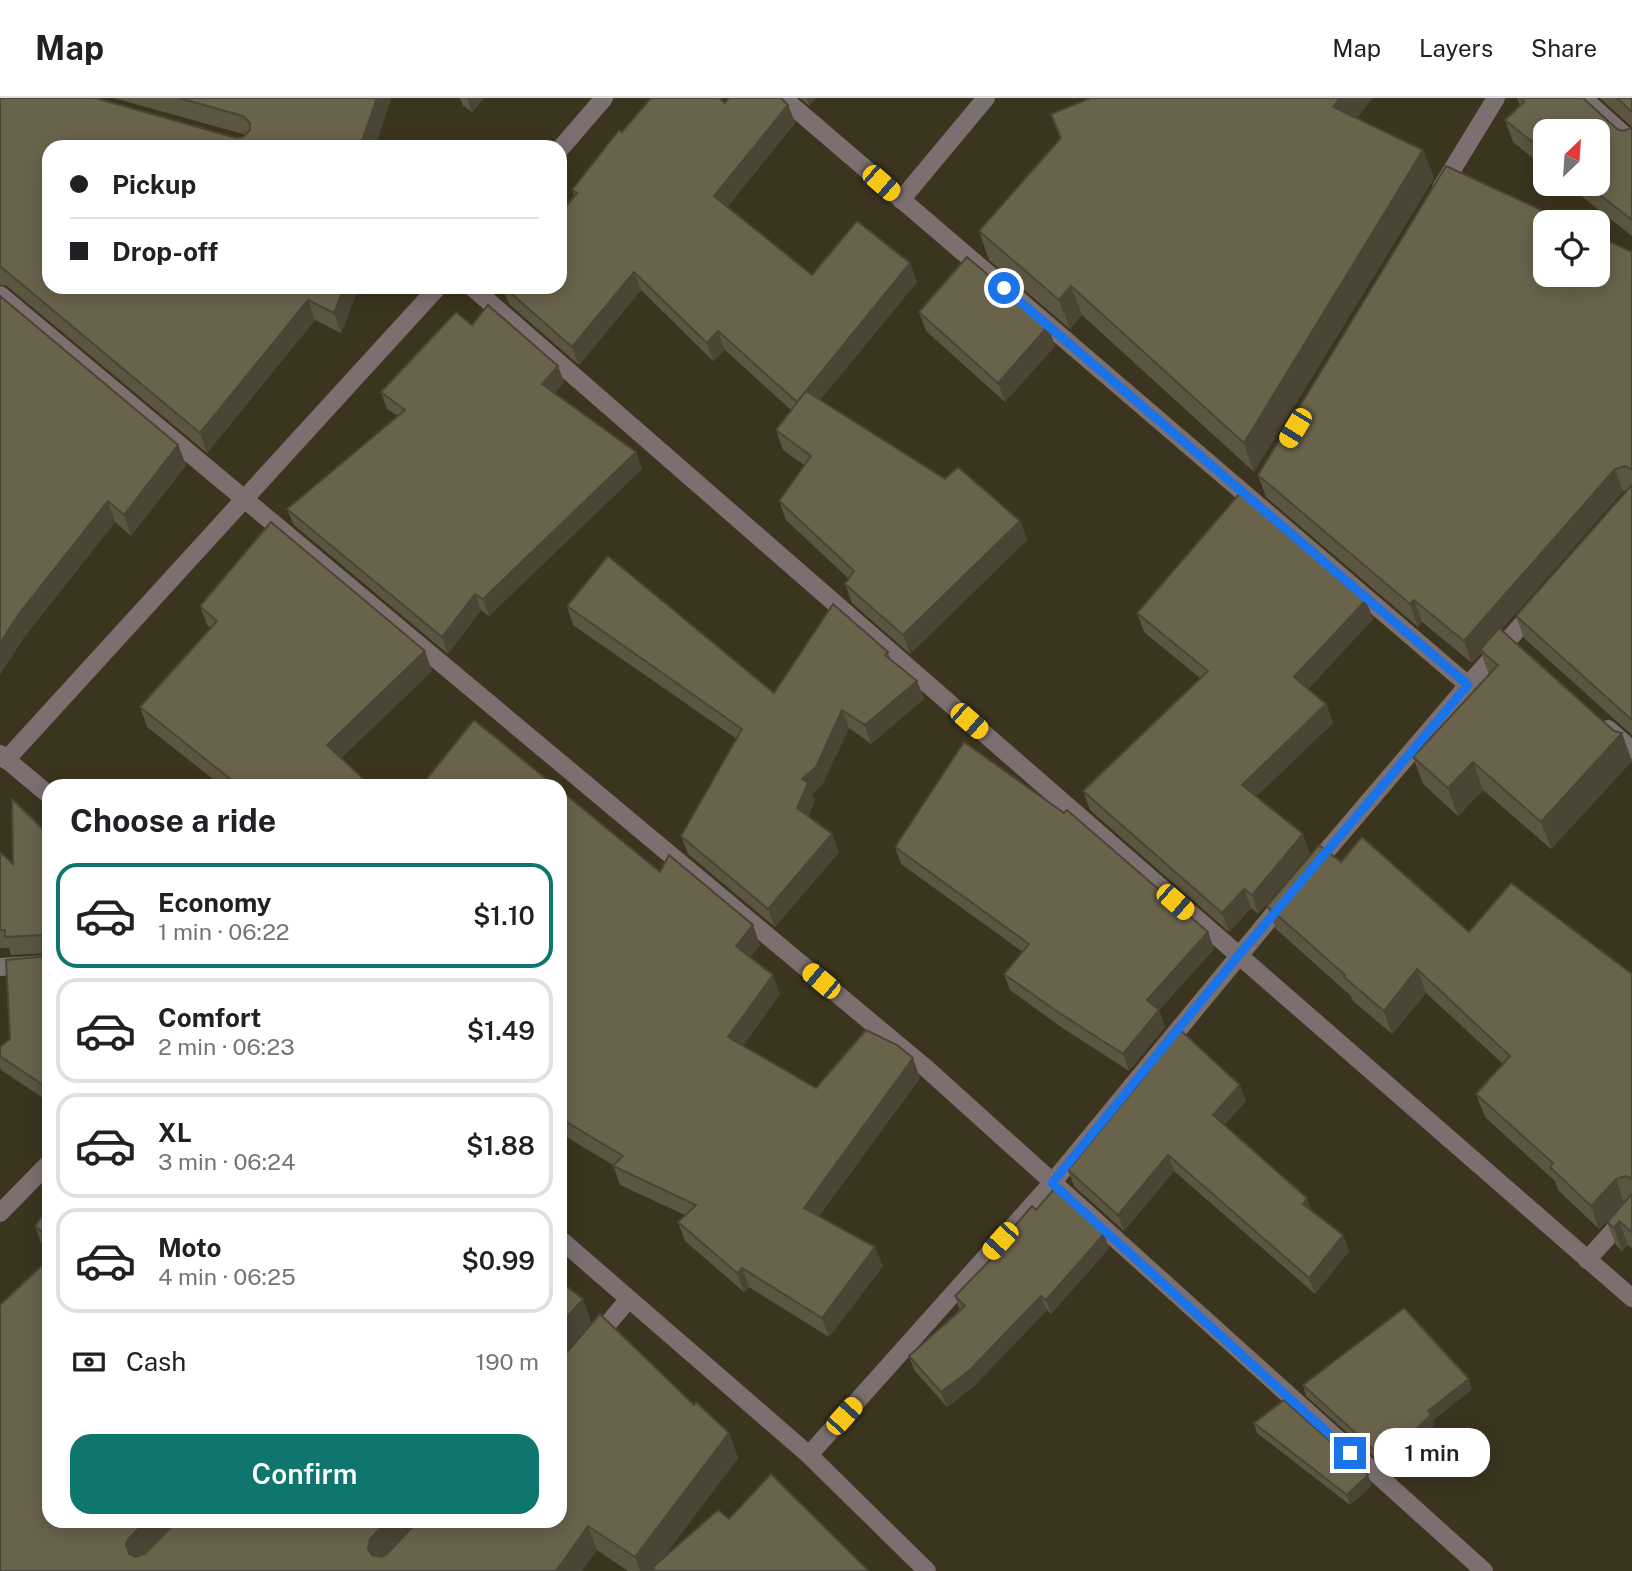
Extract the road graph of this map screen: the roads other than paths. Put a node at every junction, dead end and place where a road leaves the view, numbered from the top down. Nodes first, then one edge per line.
1 (604, 98) edge
2 (783, 98) edge
3 (986, 98) edge
4 (1496, 98) edge
5 (1583, 98) edge
6 (567, 141) edge
7 (1632, 142) edge
8 (901, 200) junction
9 (1432, 204) edge
10 (432, 294) edge
11 (480, 294) edge
12 (0, 295) edge
13 (244, 499) junction
14 (1544, 600) edge
15 (1468, 685) junction
16 (1591, 713) edge
17 (1632, 750) edge
18 (3, 757) edge
19 (42, 789) edge
20 (1238, 956) junction
21 (42, 964) edge
22 (0, 967) edge
23 (42, 1176) edge
24 (1052, 1183) junction
25 (1632, 1210) edge
26 (0, 1213) edge
27 (567, 1246) edge
28 (1587, 1260) junction
29 (1632, 1298) edge
30 (628, 1300) junction
31 (585, 1349) edge
32 (809, 1455) junction
33 (927, 1571) edge
34 (1485, 1571) edge

1 - 6 street
2 - 8 street
3 - 8 street
4 - 9 street
5 - 7 street
8 - 15 street
10 - 13 street
11 - 20 street
12 - 13 street
13 - 18 street
13 - 24 street
14 - 15 street
15 - 20 street
16 - 17 street
18 - 19 street
20 - 24 street
20 - 28 street
21 - 22 street
23 - 26 street
24 - 32 street
24 - 34 street
25 - 28 street
27 - 30 street
28 - 29 street
30 - 31 street
30 - 32 street
32 - 33 street

